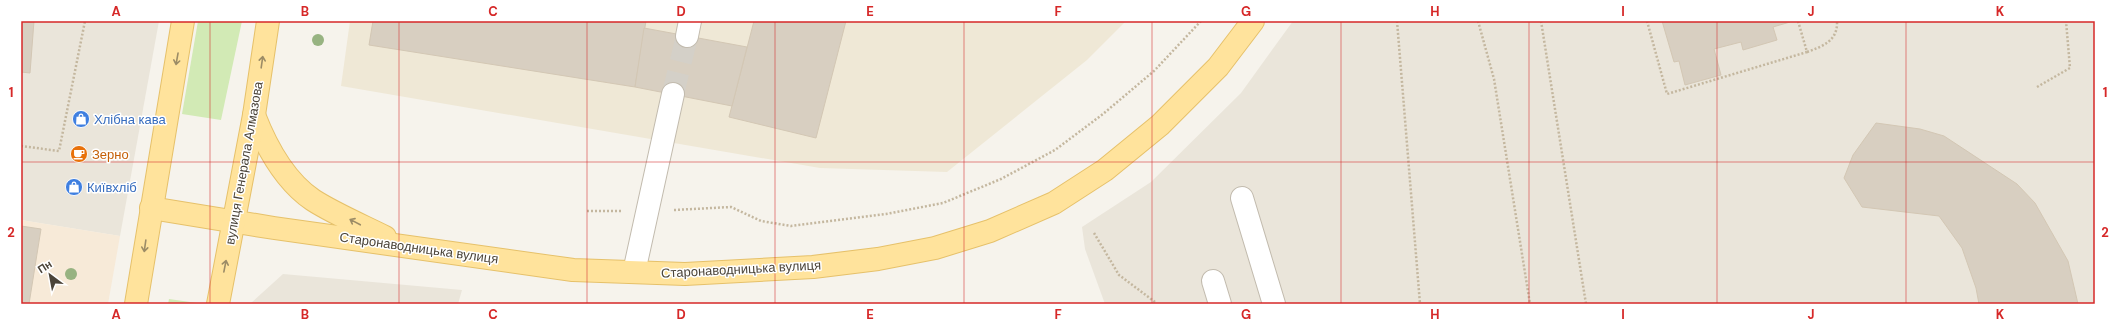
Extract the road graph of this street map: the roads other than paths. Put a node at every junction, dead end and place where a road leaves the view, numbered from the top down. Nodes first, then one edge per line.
1 (183, 21) edge
2 (268, 21) edge
3 (1253, 21) edge
4 (673, 94) tunnel mouth
5 (254, 115) junction
6 (1242, 198) dead end
7 (151, 208) junction
8 (234, 220) junction
9 (402, 246) junction
10 (634, 272) junction
11 (1213, 281) dead end
12 (136, 304) edge
13 (218, 304) edge
14 (1220, 304) edge
15 (1274, 304) edge

1 -> 7 main road
5 -> 2 main road, вулиця Генерала Алмазова
3 - 10 main road, Старонаводницька вулиця
4 - 10 lane
5 - 8 main road, вулиця Генерала Алмазова
9 -> 5 main road
6 - 15 lane
7 - 8 main road, Старонаводницька вулиця
7 -> 12 main road
8 - 9 main road, Старонаводницька вулиця
13 -> 8 main road, вулиця Генерала Алмазова
9 - 10 main road, Старонаводницька вулиця
11 - 14 lane

